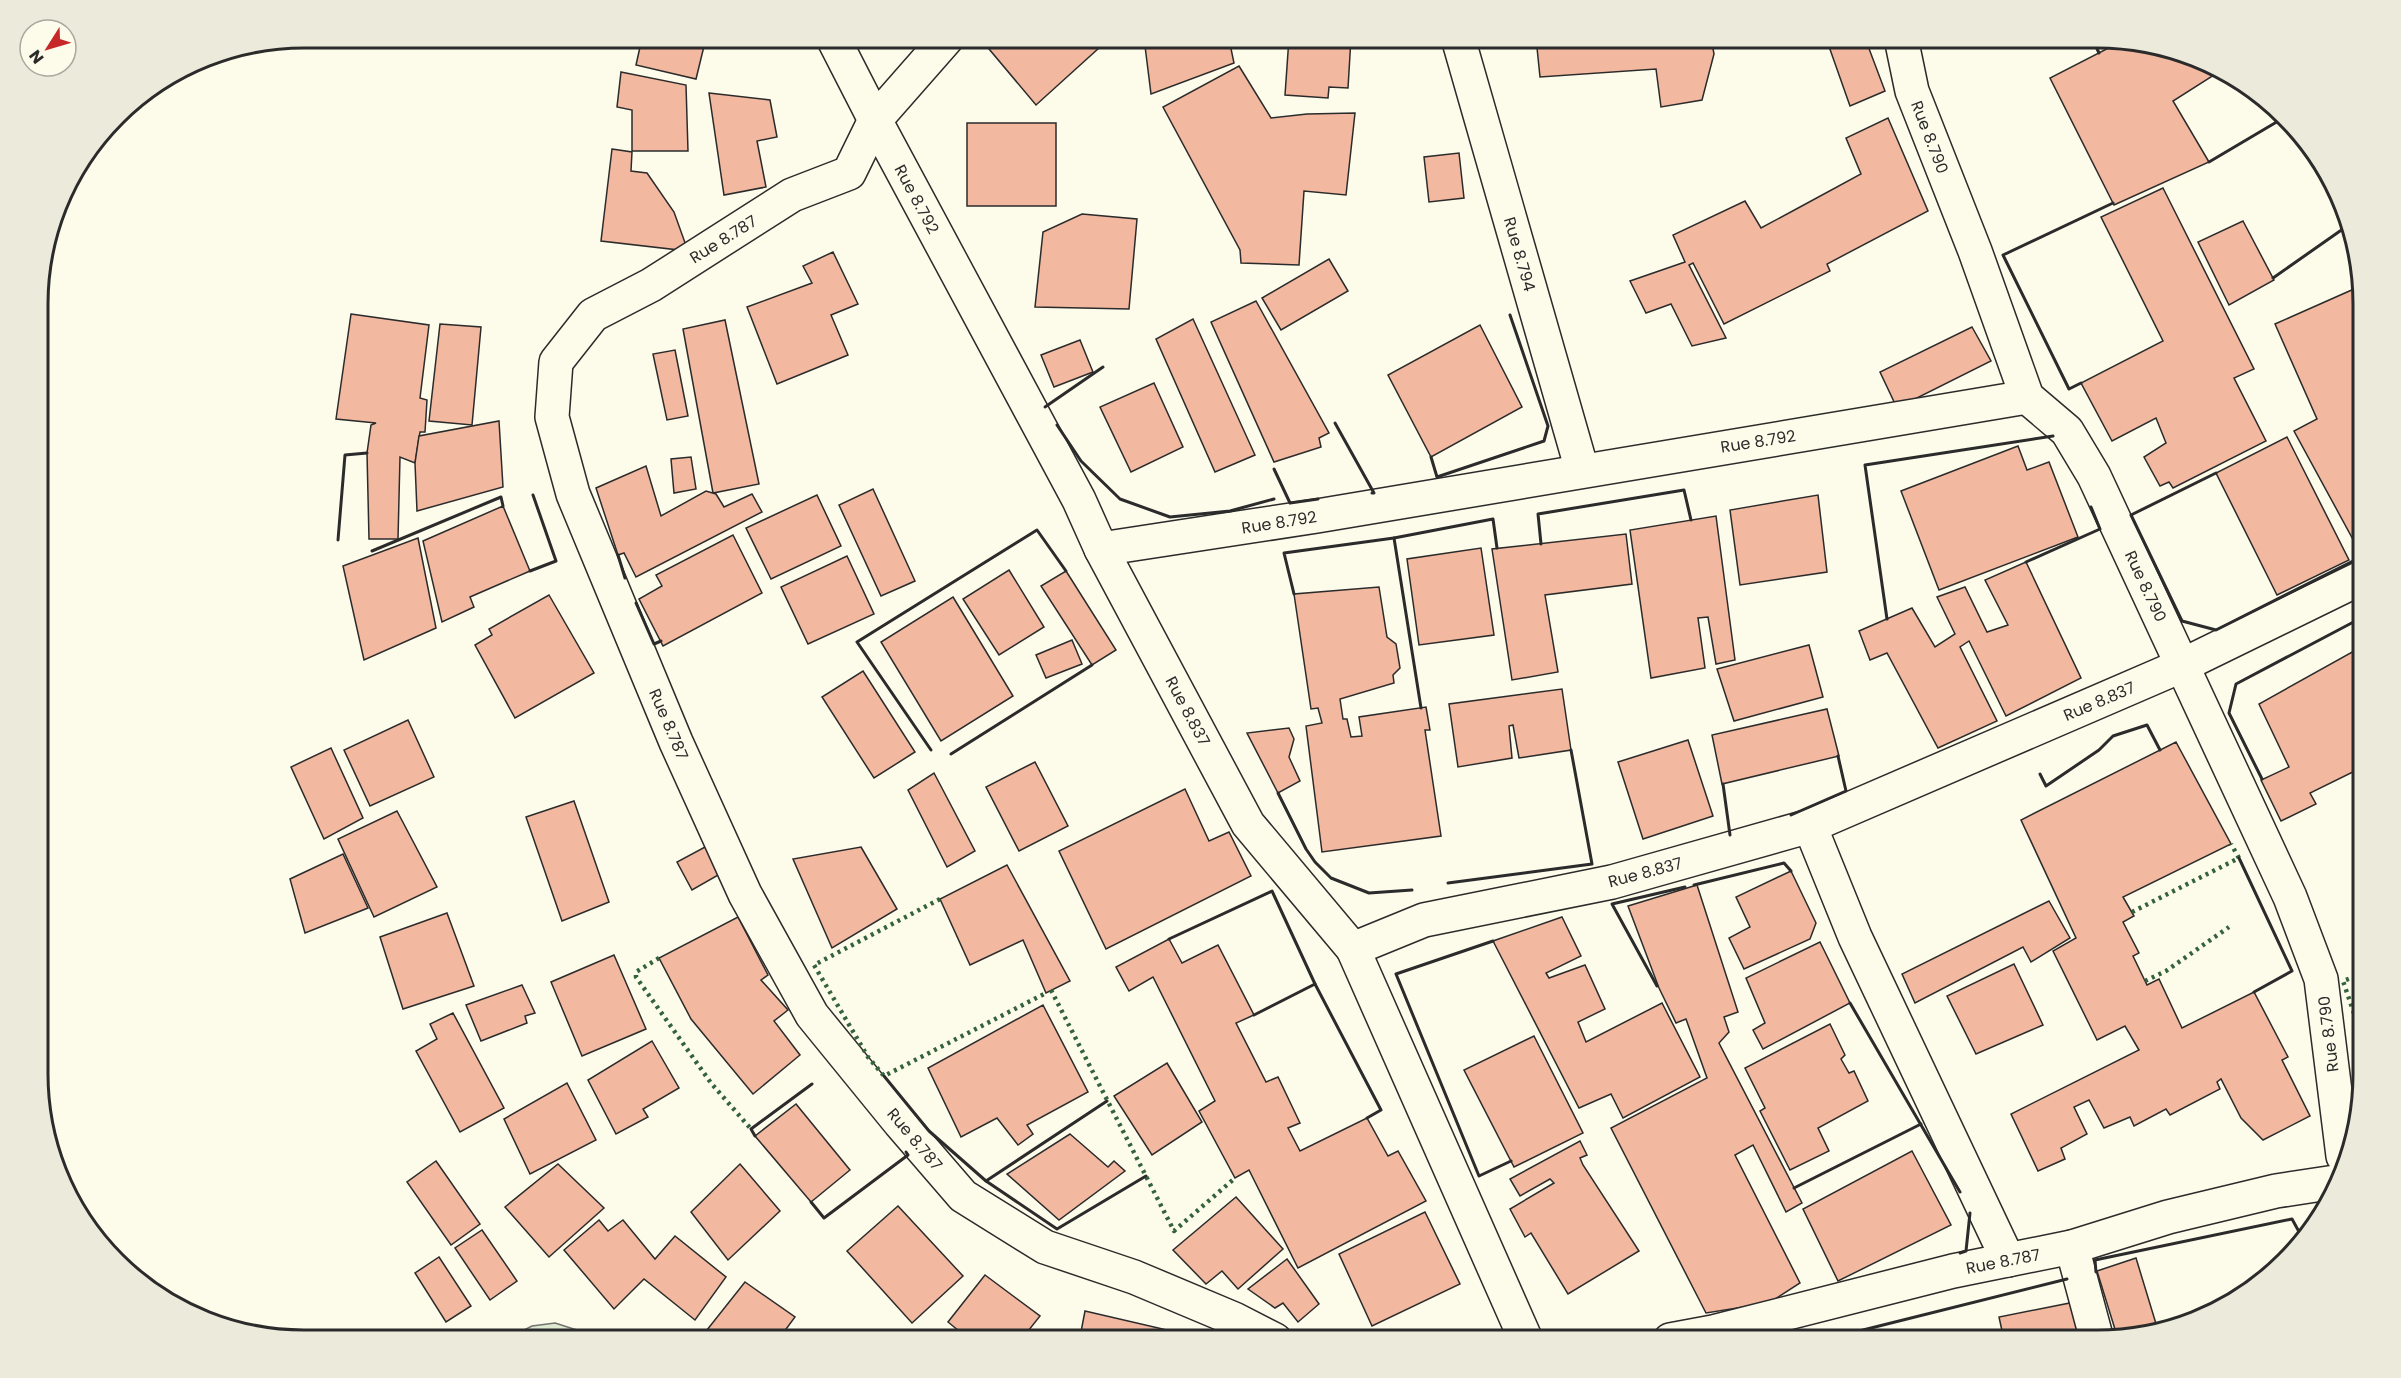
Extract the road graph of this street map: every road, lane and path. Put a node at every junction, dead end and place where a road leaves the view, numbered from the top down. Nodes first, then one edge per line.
1 (838, 48) edge
2 (938, 48) edge
3 (1461, 48) edge
4 (1903, 48) edge
5 (875, 120) junction
6 (2027, 397) junction
7 (1582, 470) junction
8 (1101, 549) junction
9 (2353, 582) edge
10 (2183, 665) junction
11 (1810, 826) junction
12 (1353, 949) junction
13 (2342, 1147) edge
14 (2329, 1183) edge
15 (2072, 1247) junction
16 (2008, 1260) junction
17 (1255, 1330) edge
18 (1522, 1330) edge
19 (1721, 1330) edge
20 (2094, 1330) edge

1 - 5 street, Rue 8.792
2 - 5 street, Rue 8.787
3 - 7 street, Rue 8.794
4 - 6 street, Rue 8.790
5 - 8 street, Rue 8.792
5 - 17 street, Rue 8.787
6 - 7 street, Rue 8.792
6 - 10 street, Rue 8.790
7 - 8 street, Rue 8.792
8 - 12 street, Rue 8.837
9 - 10 street, Rue 8.837
10 - 11 street, Rue 8.837
10 - 13 street, Rue 8.790
11 - 12 street, Rue 8.837
11 - 16 street
12 - 18 street
14 - 15 street, Rue 8.787
15 - 16 street, Rue 8.787
15 - 20 street
16 - 19 street, Rue 8.787

